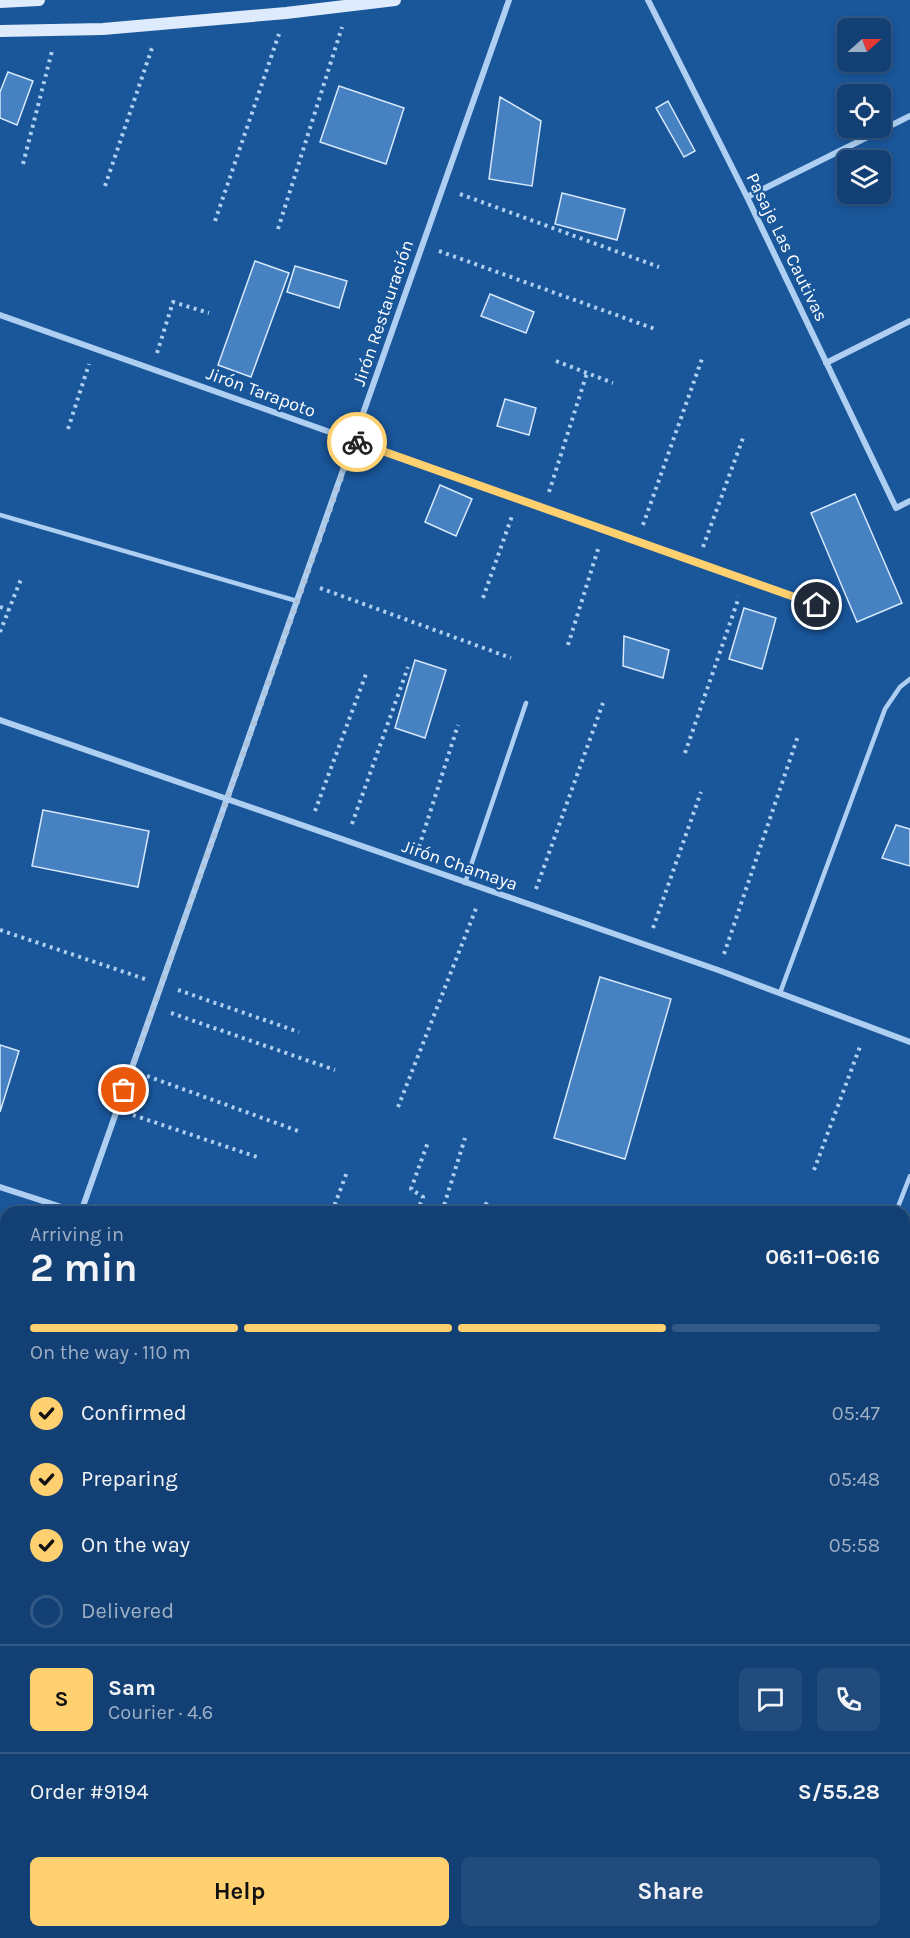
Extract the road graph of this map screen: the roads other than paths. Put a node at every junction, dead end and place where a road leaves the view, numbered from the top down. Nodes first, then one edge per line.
1 (39, 0) edge
2 (395, 0) edge
3 (509, 0) edge
4 (648, 0) edge
5 (0, 2) edge
6 (0, 31) edge
7 (910, 116) edge
8 (747, 197) junction
9 (0, 315) edge
10 (910, 321) edge
11 (826, 363) junction
12 (354, 441) junction
13 (910, 501) edge
14 (0, 514) edge
15 (297, 601) junction
16 (817, 605) dead end
17 (910, 679) edge
18 (526, 703) dead end
19 (0, 720) edge
20 (227, 798) junction
21 (465, 883) junction
22 (780, 993) junction
23 (910, 1042) edge
24 (910, 1176) edge
25 (0, 1187) edge
26 (60, 1206) edge
27 (81, 1206) edge
28 (898, 1206) edge

1 - 5 street
2 - 6 street
3 - 12 street, Jirón Restauración
4 - 8 street, Pasaje Las Cautivas
7 - 8 street
8 - 11 street, Pasaje Las Cautivas
9 - 12 street, Jirón Tarapoto
10 - 11 street
11 - 13 street, Pasaje Las Cautivas
12 - 15 street, Jirón Restauración
12 - 16 street, Jirón Tarapoto
14 - 15 lane
15 - 20 street, Jirón Restauración
17 - 22 lane
18 - 21 lane
19 - 20 street, Jirón Chamaya
20 - 21 street, Jirón Chamaya
20 - 27 street, Jirón Restauración
21 - 22 street, Jirón Chamaya
22 - 23 street, Jirón Chamaya
24 - 28 lane
25 - 26 street

